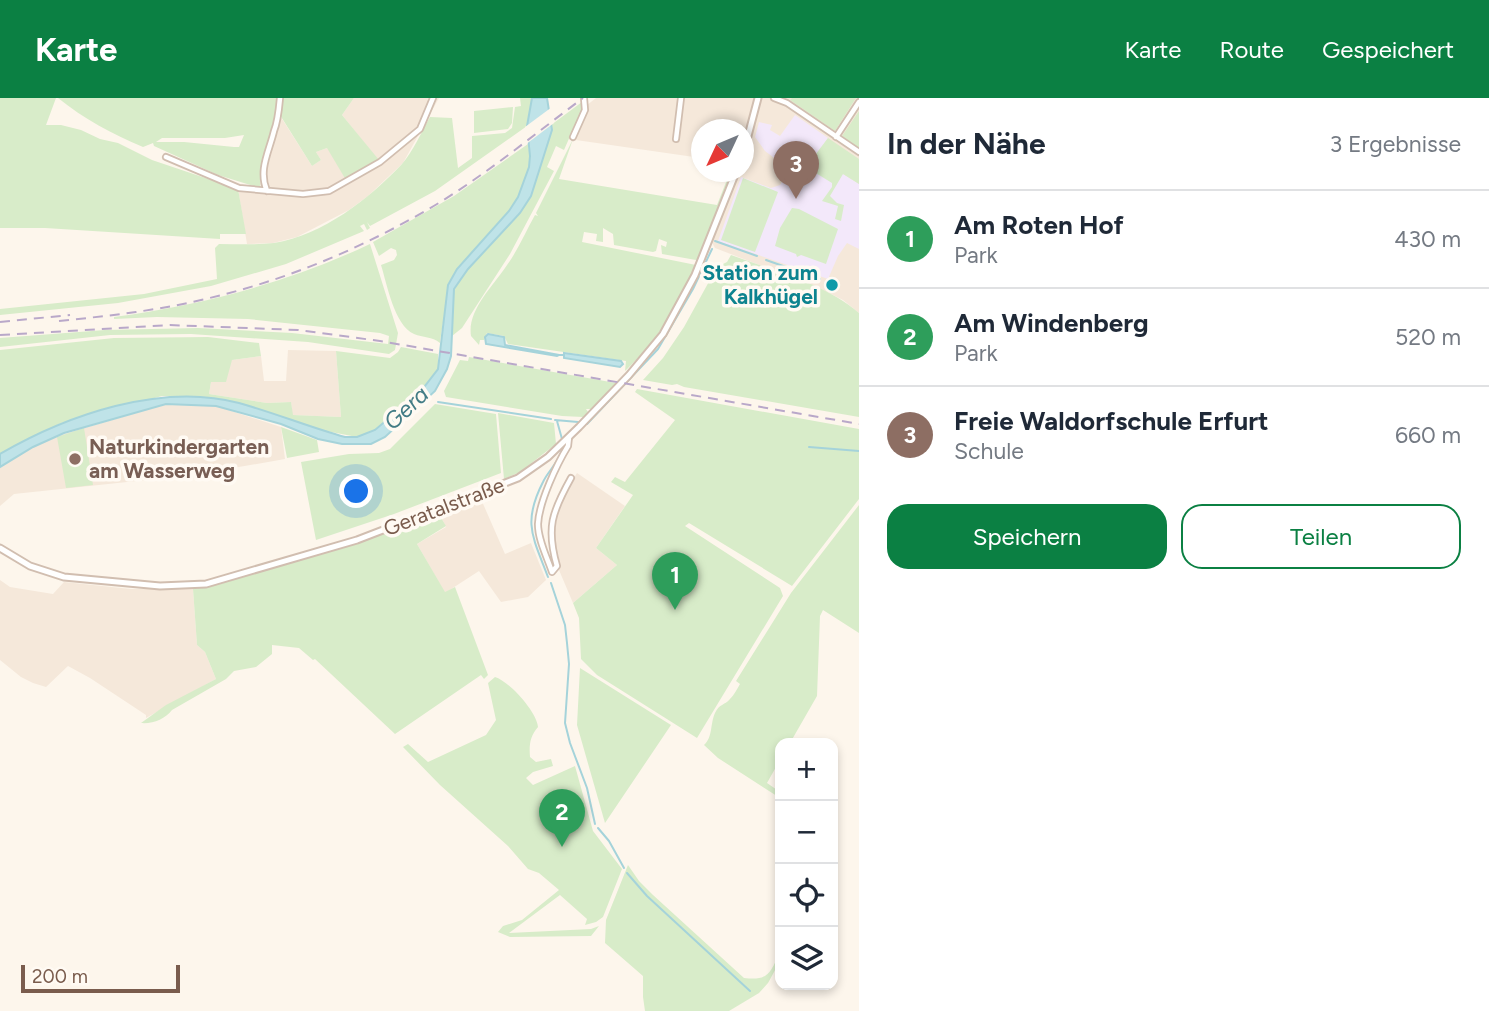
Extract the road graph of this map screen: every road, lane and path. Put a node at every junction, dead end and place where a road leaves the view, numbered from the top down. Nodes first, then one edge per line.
1 (281, 98) edge
2 (433, 98) edge
3 (584, 98) edge
4 (681, 98) edge
5 (758, 98) edge
6 (774, 98) edge
7 (789, 101) edge
8 (859, 102) edge
9 (752, 119) edge
10 (573, 137) dead end
11 (836, 137) junction
12 (676, 139) dead end
13 (859, 152) edge
14 (166, 157) dead end
15 (732, 182) edge
16 (267, 192) junction
17 (569, 436) junction
18 (571, 478) dead end
19 (0, 548) edge

1 - 16 street
2 - 16 street
3 - 10 street
4 - 12 street
5 - 9 street
6 - 7 street
7 - 11 street
8 - 11 street
11 - 13 street
14 - 16 street
15 - 17 street, Geratalstraße
17 - 18 street
17 - 19 street, Geratalstraße

